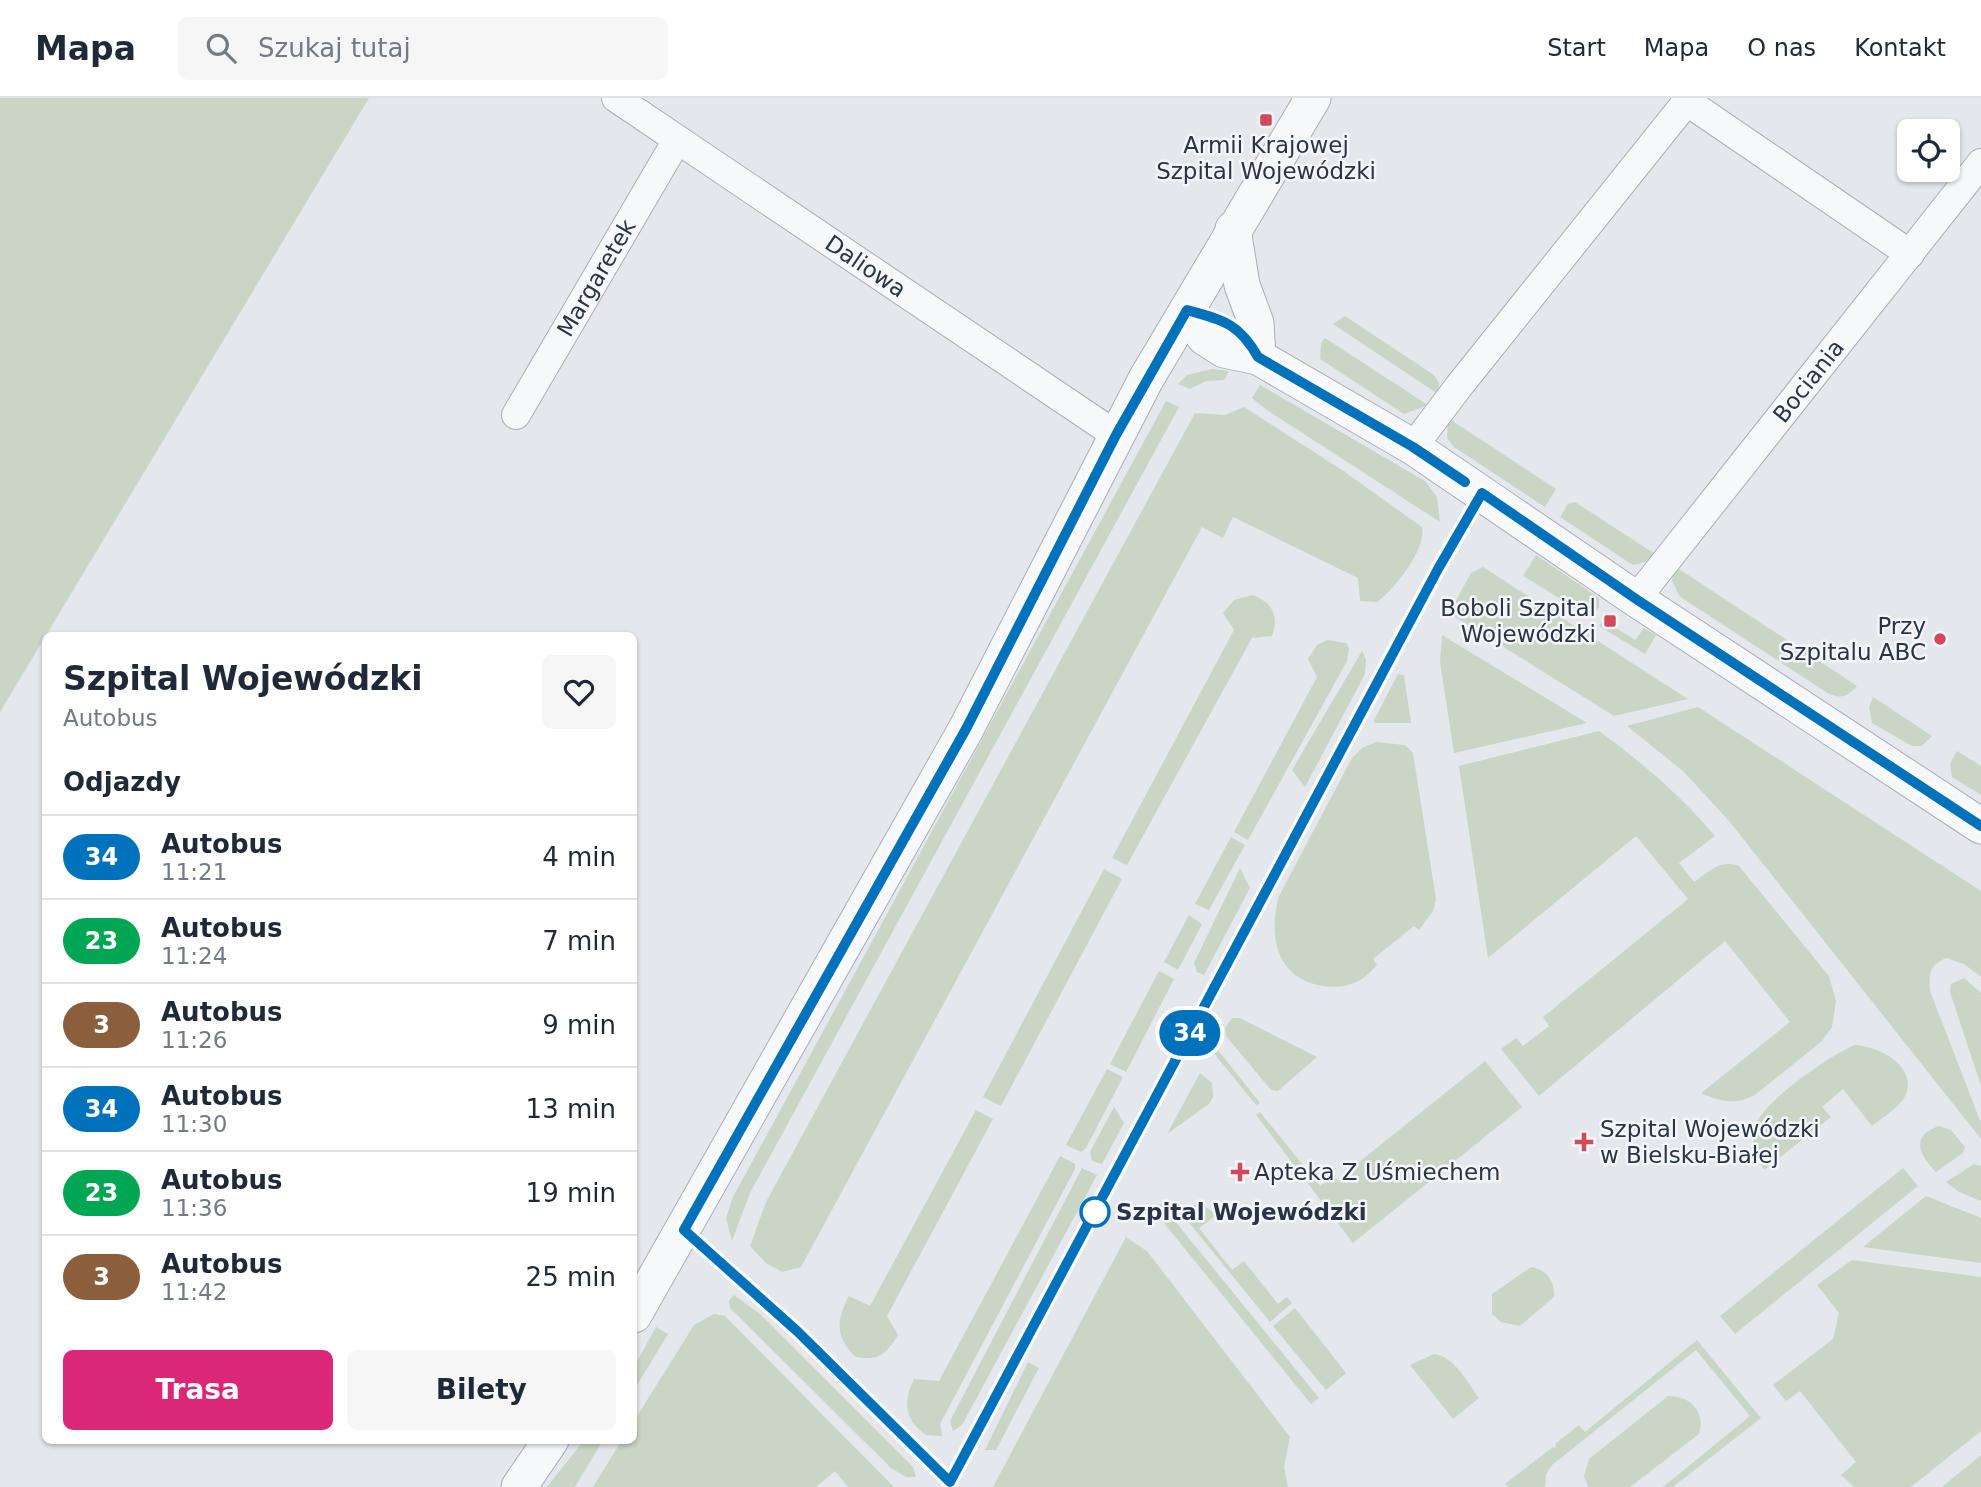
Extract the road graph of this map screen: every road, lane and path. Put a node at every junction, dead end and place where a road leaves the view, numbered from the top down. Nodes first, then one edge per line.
1 (616, 98) edge
2 (1313, 98) edge
3 (677, 140) junction
4 (1981, 163) edge
5 (1233, 229) junction
6 (1910, 254) junction
7 (1187, 310) junction
8 (1258, 357) junction
9 (516, 415) dead end
10 (1116, 435) junction
11 (1413, 447) junction
12 (1636, 599) junction
13 (1981, 826) edge
14 (637, 1310) edge
15 (548, 1444) edge
16 (519, 1487) edge

1 - 3 street, Daliowa
2 - 5 street
3 - 9 street, Margaretek
3 - 10 street, Daliowa
4 - 6 street, Bociania
5 - 7 street
5 - 8 street
6 - 11 street
6 - 12 street, Bociania
7 - 8 street
7 - 10 street
8 - 11 street
10 - 14 street
11 - 12 street
12 - 13 street
15 - 16 street

